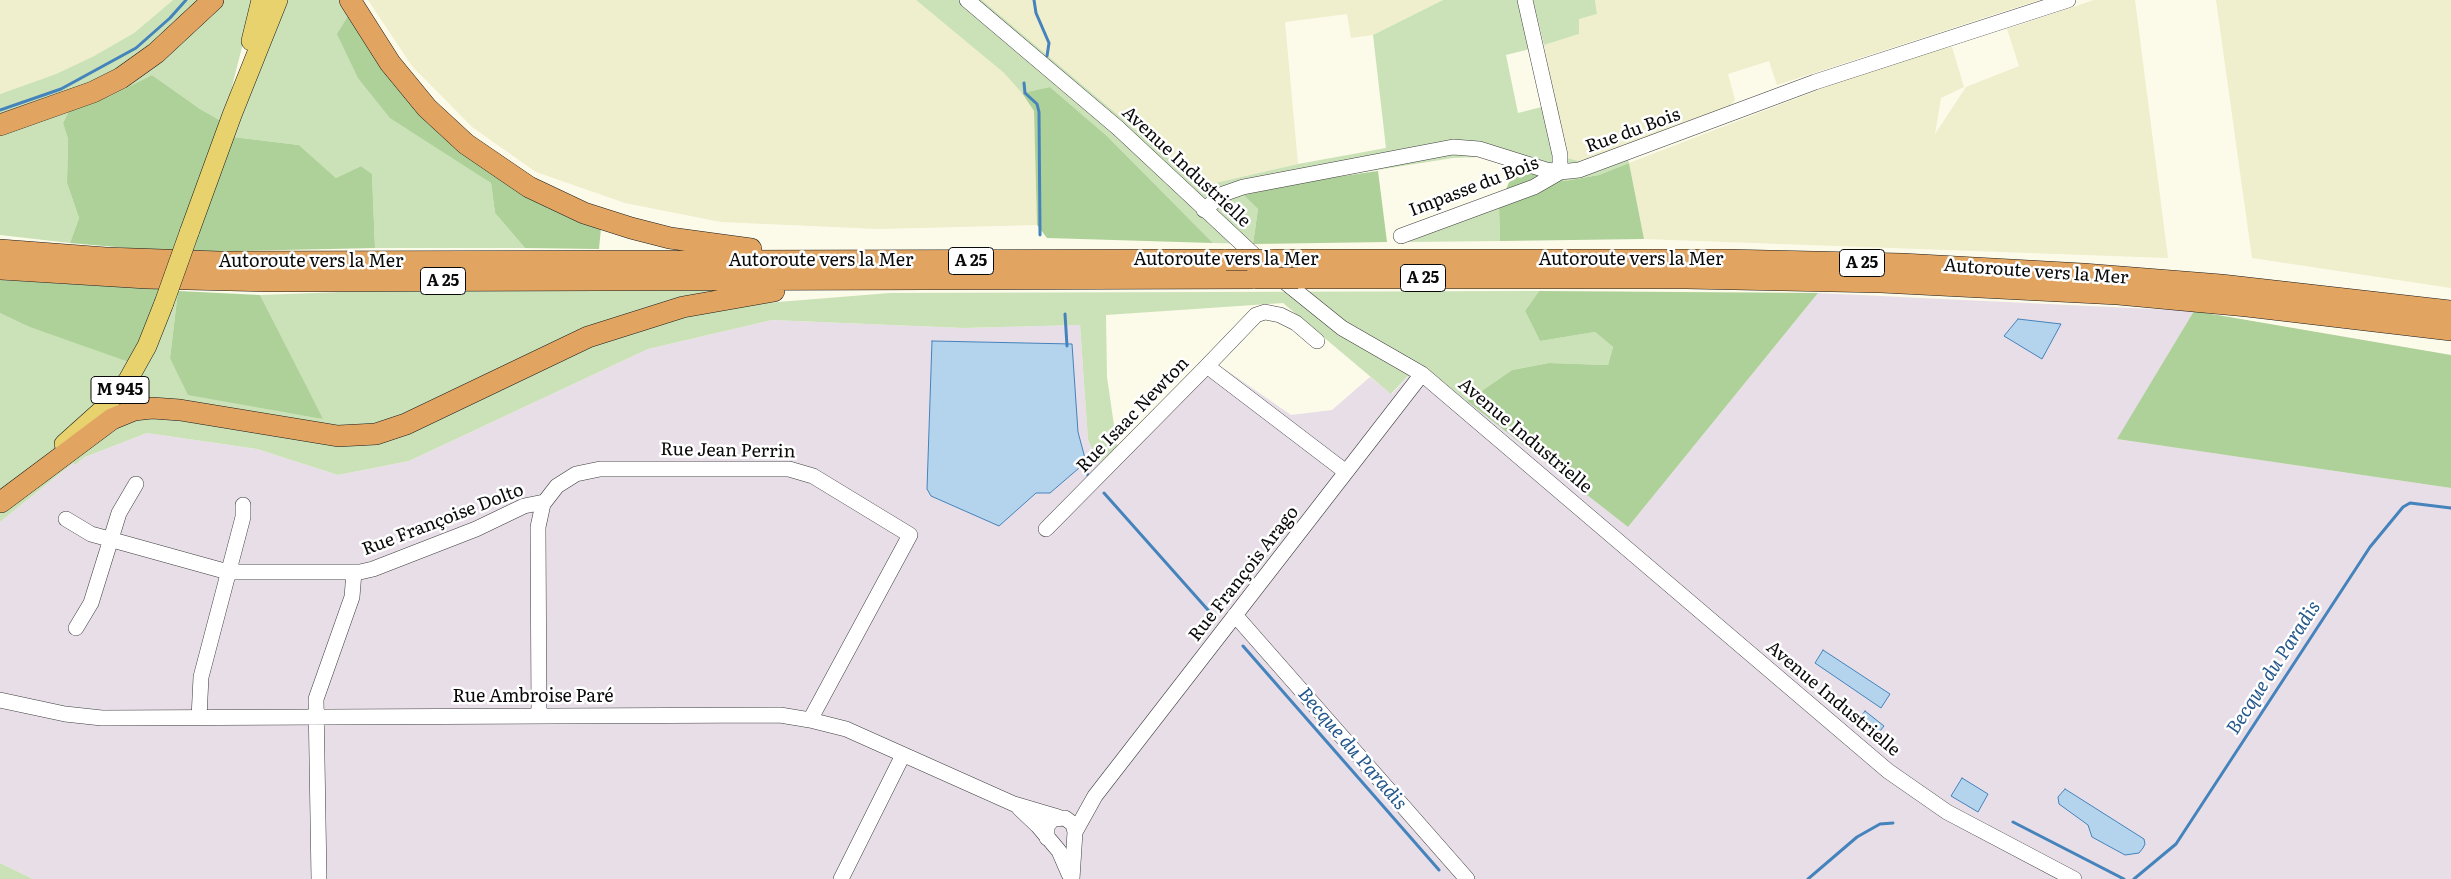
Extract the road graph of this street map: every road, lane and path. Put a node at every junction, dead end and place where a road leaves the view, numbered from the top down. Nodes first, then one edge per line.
1 (213, 0) edge
2 (261, 0) edge
3 (278, 0) edge
4 (350, 0) edge
5 (968, 0) edge
6 (1525, 0) edge
7 (2068, 0) edge
8 (232, 115) junction
9 (0, 125) edge
10 (1560, 172) junction
11 (1204, 210) junction
12 (1401, 236) dead end
13 (0, 250) edge
14 (816, 261) junction
15 (0, 269) edge
16 (887, 280) junction
17 (2451, 311) edge
18 (2451, 330) edge
19 (1317, 341) dead end
20 (1207, 366) junction
21 (1422, 374) junction
22 (1346, 472) junction
23 (136, 484) dead end
24 (0, 499) edge
25 (544, 502) junction
26 (243, 505) dead end
27 (66, 519) dead end
28 (1046, 529) dead end
29 (111, 539) junction
30 (228, 572) junction
31 (354, 572) junction
32 (1235, 615) junction
33 (76, 628) dead end
34 (0, 691) edge
35 (0, 700) edge
36 (35, 708) junction
37 (539, 716) junction
38 (199, 718) junction
39 (316, 718) junction
40 (810, 720) junction
41 (903, 755) junction
42 (1095, 796) junction
43 (1014, 804) junction
44 (1060, 817) junction
45 (1074, 834) junction
46 (1049, 840) junction
47 (319, 879) edge
48 (841, 879) edge
49 (1071, 879) edge
50 (1467, 879) edge
51 (2074, 879) edge

1 - 9 highway
2 - 8 main road, M 945
3 - 8 main road, M 945
4 - 14 highway
5 - 11 street, Avenue Industrielle
6 - 10 street
7 - 10 street, Rue du Bois
8 - 24 main road, M 945, bridge
10 - 11 street, Rue du Bois
10 - 12 street, Impasse du Bois
11 - 21 street, Avenue Industrielle
13 - 14 highway, Autoroute vers la Mer / A 25
14 - 17 highway, Autoroute vers la Mer / A 25, bridge
15 - 16 highway, A 25
16 - 18 highway, A 25, bridge
16 - 24 highway
19 - 20 street
20 - 22 street, Rue Isaac Newton
20 - 28 street, Rue Isaac Newton
21 - 22 street, Rue François Arago
21 - 51 street, Avenue Industrielle
22 - 32 street, Rue François Arago
23 - 29 street
25 - 31 street, Rue Françoise Dolto
25 - 37 street, Rue Jean Perrin
25 - 40 street, Rue Jean Perrin
26 - 30 street
27 - 29 street, Rue Françoise Dolto
29 - 30 street, Rue Françoise Dolto
29 - 33 street
30 - 31 street, Rue Françoise Dolto
30 - 38 street
31 - 39 street
32 - 42 street, Rue François Arago
32 - 50 street
34 - 36 street, Rue Ambroise Paré
35 - 36 street, Rue Ambroise Paré
36 - 38 street, Rue Ambroise Paré
37 - 39 street, Rue Ambroise Paré
37 - 40 street, Rue Ambroise Paré
38 - 39 street, Rue Ambroise Paré
39 - 47 street
40 - 41 street, Rue Ambroise Paré
41 - 43 street, Rue Ambroise Paré
41 - 48 street
42 - 44 street, Rue François Arago
42 - 45 street, Rue François Arago
43 - 44 street, Rue Ambroise Paré
43 - 46 street, Rue Ambroise Paré
44 - 45 street
44 - 46 street
45 - 46 street
45 - 49 street, Rue François Arago
46 - 49 street, Rue François Arago

